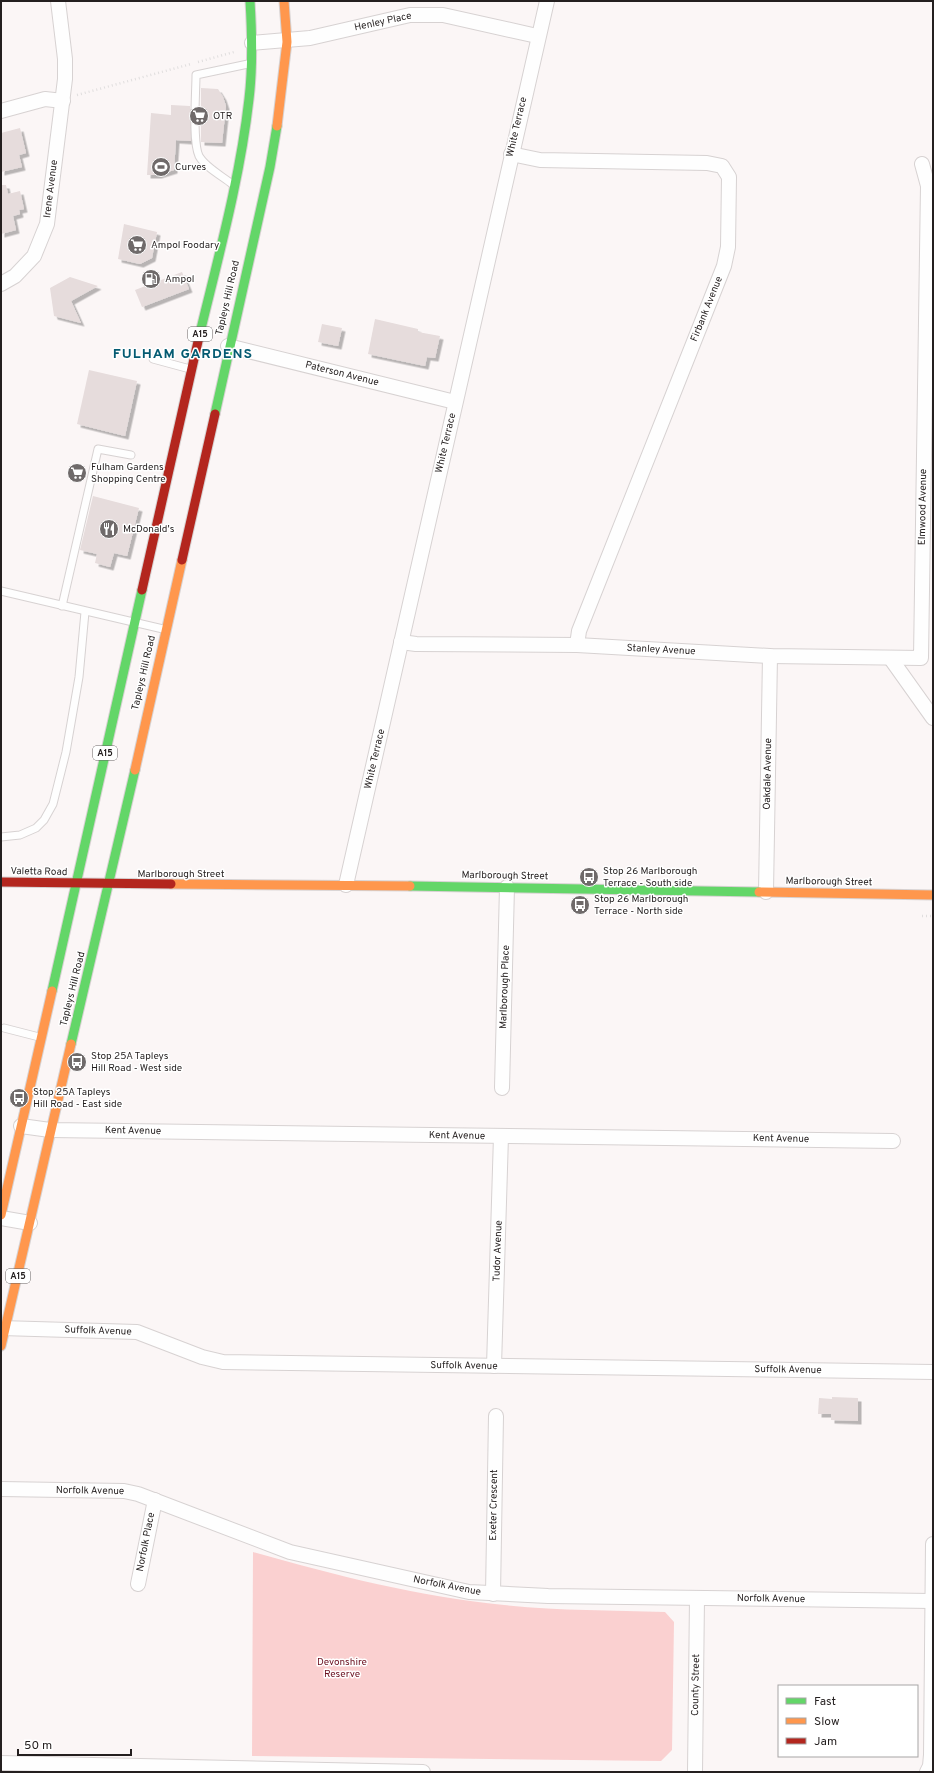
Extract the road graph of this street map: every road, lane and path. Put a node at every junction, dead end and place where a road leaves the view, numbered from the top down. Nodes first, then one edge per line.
1 (58, 1) edge
2 (250, 1) edge
3 (284, 1) edge
4 (547, 1) edge
5 (537, 36) junction
6 (287, 42) junction
7 (246, 47) junction
8 (251, 63) junction
9 (76, 95) dead end
10 (63, 101) junction
11 (1, 111) edge
12 (511, 154) junction
13 (922, 164) dead end
14 (236, 187) junction
15 (1, 284) edge
16 (228, 346) junction
17 (153, 359) dead end
18 (192, 370) junction
19 (455, 402) junction
20 (131, 455) dead end
21 (1, 591) edge
22 (62, 606) junction
23 (85, 612) junction
24 (134, 623) junction
25 (165, 630) junction
26 (401, 642) junction
27 (577, 645) junction
28 (770, 656) junction
29 (921, 658) joint
30 (891, 659) junction
31 (933, 718) edge
32 (1, 837) edge
33 (1, 882) edge
34 (76, 884) junction
35 (110, 884) junction
36 (346, 885) junction
37 (508, 887) junction
38 (766, 892) junction
39 (933, 895) edge
40 (922, 916) dead end
41 (933, 916) edge
42 (4, 1028) dead end
43 (41, 1038) junction
44 (502, 1088) dead end
45 (21, 1126) junction
46 (50, 1130) junction
47 (501, 1136) junction
48 (893, 1141) dead end
49 (1, 1217) edge
50 (30, 1223) junction
51 (3, 1329) edge
52 (1, 1346) edge
53 (494, 1366) junction
54 (933, 1372) edge
55 (496, 1416) dead end
56 (1, 1489) edge
57 (155, 1500) junction
58 (933, 1544) edge
59 (138, 1584) dead end
60 (493, 1594) junction
61 (697, 1598) junction
62 (932, 1601) junction
63 (932, 1643) edge
64 (1, 1764) edge
65 (96, 1769) edge
66 (280, 1771) edge
67 (423, 1772) edge
68 (695, 1772) edge
69 (927, 1772) edge

1 - 10 street, Irene Avenue
2 - 7 main road, Tapleys Hill Road / A15
3 - 6 main road, Tapleys Hill Road / A15
4 - 5 street, White Terrace
5 - 6 street, Henley Place
5 - 12 street, White Terrace
6 - 7 street, Henley Place
6 - 16 main road, Tapleys Hill Road / A15
7 - 8 main road, Tapleys Hill Road / A15
7 - 9 path
8 - 14 main road, Tapleys Hill Road / A15
8 - 14 lane
10 - 11 street
10 - 15 street, Irene Avenue
12 - 19 street, White Terrace
12 - 27 street, Firbank Avenue
13 - 29 street, Elmwood Avenue
14 - 18 main road, Tapleys Hill Road / A15
16 - 19 street, Paterson Avenue
16 - 25 main road, Tapleys Hill Road / A15
17 - 18 lane
18 - 24 main road, Tapleys Hill Road / A15
19 - 26 street, White Terrace
20 - 22 lane
21 - 22 lane
22 - 23 lane
23 - 24 lane
23 - 32 lane
24 - 25 lane
24 - 34 main road, Tapleys Hill Road / A15
25 - 35 main road, Tapleys Hill Road / A15
26 - 27 street, Stanley Avenue
26 - 36 street, White Terrace
27 - 28 street, Stanley Avenue
28 - 30 street, Stanley Avenue
28 - 38 street, Oakdale Avenue
29 - 30 street, Stanley Avenue
30 - 31 street
33 - 34 main road, Valetta Road
34 - 35 main road, Marlborough Street
34 - 43 main road, Tapleys Hill Road / A15
35 - 36 main road, Marlborough Street
35 - 46 main road, Tapleys Hill Road / A15
36 - 37 main road, Marlborough Street
37 - 38 main road, Marlborough Street
37 - 44 street, Marlborough Place
38 - 39 main road, Marlborough Street
40 - 41 path
42 - 43 lane
43 - 45 main road, Tapleys Hill Road / A15
45 - 46 street, Kent Avenue
45 - 49 main road, Tapleys Hill Road / A15
46 - 47 street, Kent Avenue
46 - 50 main road, Tapleys Hill Road / A15
47 - 48 street, Kent Avenue
47 - 53 street, Tudor Avenue
49 - 50 street
50 - 51 main road, Tapleys Hill Road / A15
51 - 52 main road, Tapleys Hill Road / A15
51 - 53 street, Suffolk Avenue
53 - 54 street, Suffolk Avenue
55 - 60 street, Exeter Crescent
56 - 57 street, Norfolk Avenue
57 - 59 street, Norfolk Place
57 - 60 street, Norfolk Avenue
58 - 62 street
60 - 61 street, Norfolk Avenue
61 - 62 street, Norfolk Avenue
61 - 68 street, County Street
62 - 63 street
63 - 69 street
64 - 65 street
65 - 66 street
66 - 67 street

